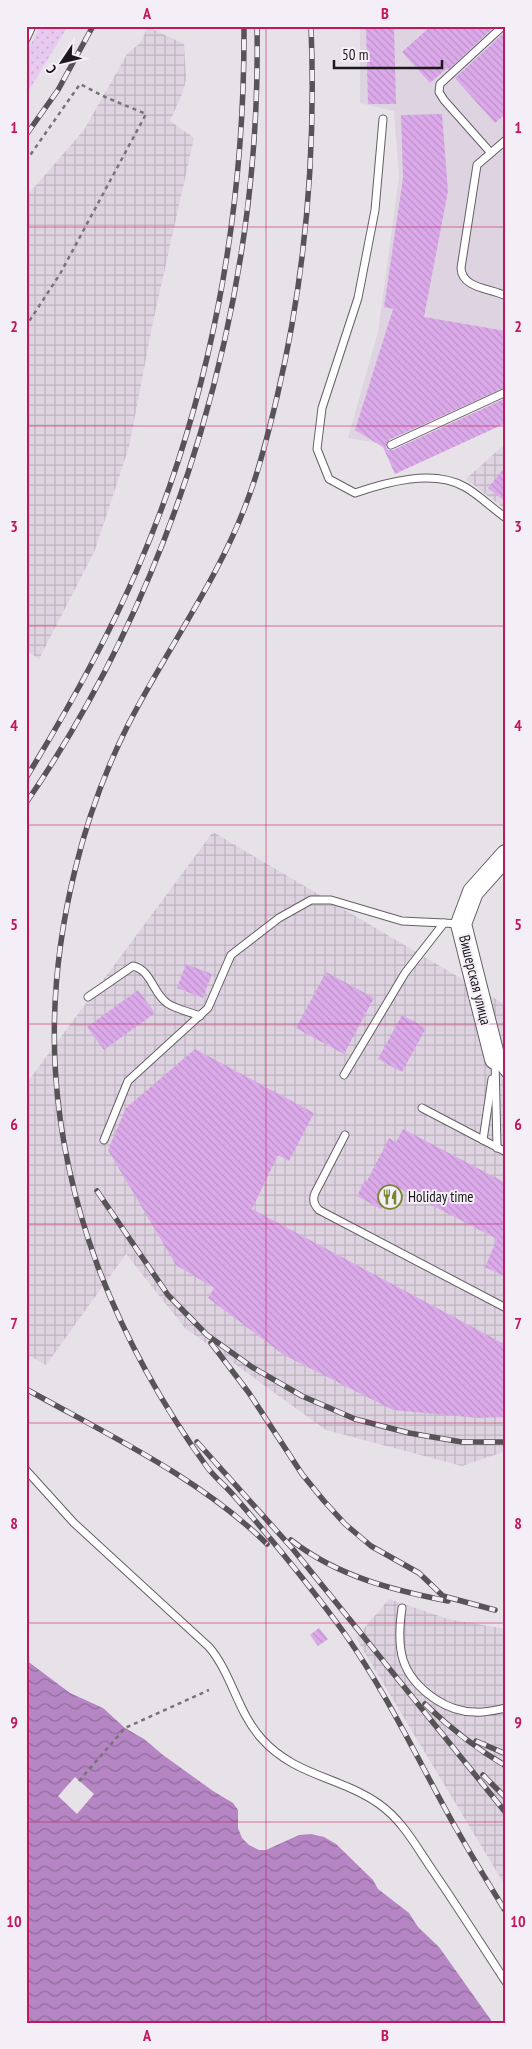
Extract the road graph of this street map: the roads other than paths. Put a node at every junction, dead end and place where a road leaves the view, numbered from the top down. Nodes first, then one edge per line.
1 (32, 26) edge
2 (503, 26) edge
3 (26, 39) edge
4 (383, 119) dead end
5 (506, 140) edge
6 (491, 152) junction
7 (506, 295) edge
8 (506, 392) edge
9 (391, 445) dead end
10 (506, 518) edge
11 (506, 854) edge
12 (453, 924) junction
13 (88, 998) dead end
14 (200, 1016) junction
15 (500, 1066) edge
16 (344, 1075) dead end
17 (422, 1108) dead end
18 (344, 1135) dead end
19 (104, 1140) dead end
20 (483, 1140) junction
21 (497, 1148) junction
22 (506, 1152) edge
23 (506, 1308) edge
24 (26, 1470) edge
25 (402, 1608) dead end
26 (506, 1708) edge
27 (506, 1982) edge

1 - 3 lane
2 - 6 lane
4 - 10 lane
5 - 6 lane
6 - 7 lane
8 - 9 lane
11 - 12 street, Вишерская улица
12 - 14 lane
12 - 15 street, Вишерская улица
12 - 16 lane
13 - 14 lane
14 - 19 lane
15 - 20 lane
15 - 21 lane
17 - 20 lane
18 - 23 lane
20 - 21 lane
21 - 22 lane
24 - 27 lane
25 - 26 lane

